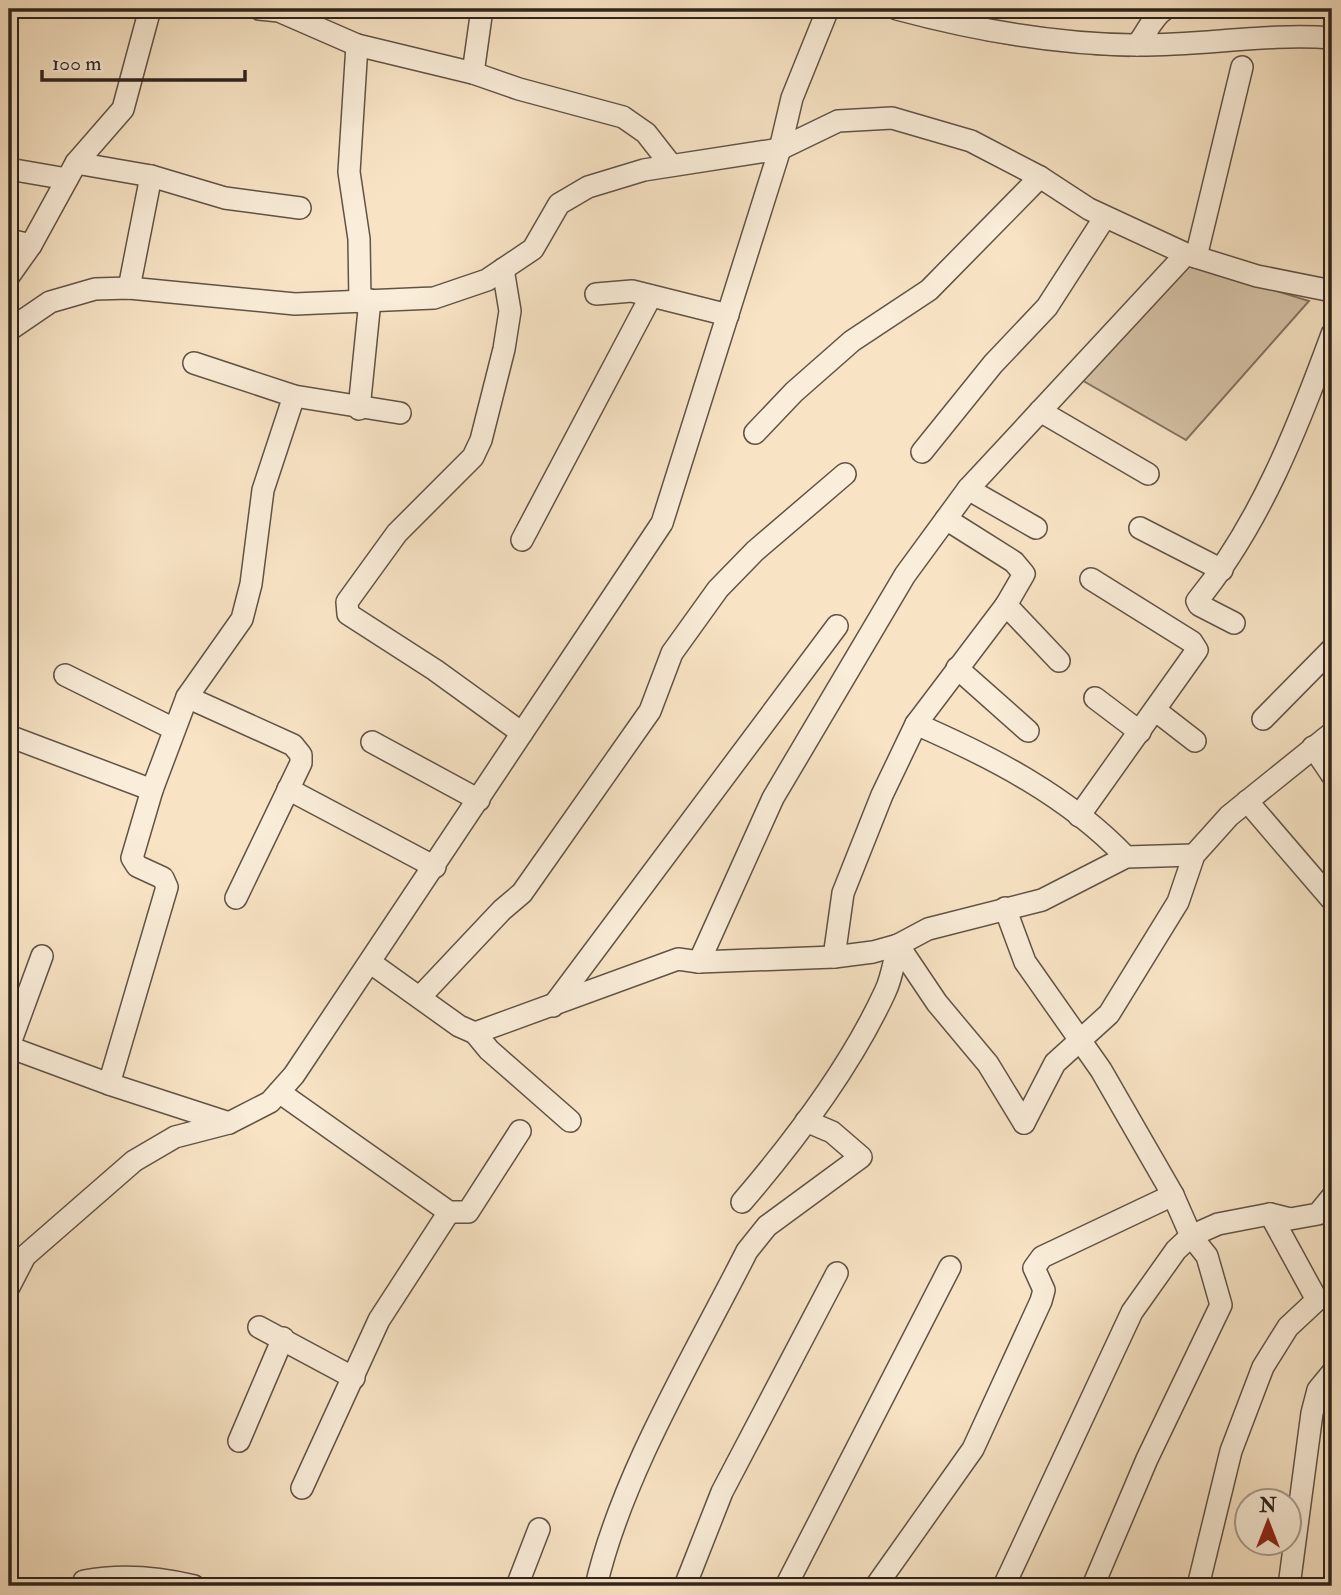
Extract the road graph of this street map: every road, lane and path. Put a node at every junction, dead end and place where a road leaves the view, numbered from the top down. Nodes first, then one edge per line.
1 (150, 9) edge
2 (258, 9) edge
3 (482, 9) edge
4 (828, 9) edge
5 (897, 9) edge
6 (1165, 9) edge
7 (1332, 38) edge
8 (357, 45) junction
9 (1137, 45) junction
10 (1242, 67) dead end
11 (473, 73) junction
12 (780, 149) junction
13 (671, 165) junction
14 (9, 169) edge
15 (72, 171) junction
16 (151, 176) junction
17 (1040, 177) junction
18 (300, 208) dead end
19 (1105, 217) junction
20 (9, 240) edge
21 (31, 245) junction
22 (1191, 255) junction
23 (503, 269) junction
24 (9, 276) edge
25 (129, 288) junction
26 (1332, 291) edge
27 (596, 294) dead end
28 (651, 296) junction
29 (365, 301) junction
30 (727, 315) junction
31 (9, 330) edge
32 (1332, 334) edge
33 (194, 363) dead end
34 (294, 396) junction
35 (359, 409) junction
36 (1040, 411) junction
37 (400, 413) dead end
38 (755, 433) dead end
39 (922, 452) dead end
40 (845, 474) dead end
41 (1148, 474) dead end
42 (968, 489) junction
43 (946, 519) junction
44 (1037, 527) dead end
45 (1140, 528) dead end
46 (522, 540) dead end
47 (1222, 570) junction
48 (1091, 579) dead end
49 (1199, 605) junction
50 (1006, 606) junction
51 (1234, 623) dead end
52 (837, 626) dead end
53 (1181, 635) junction
54 (1332, 649) edge
55 (1059, 661) dead end
56 (957, 667) junction
57 (65, 675) dead end
58 (187, 697) junction
59 (1095, 698) dead end
60 (1155, 710) junction
61 (1263, 719) dead end
62 (916, 724) junction
63 (174, 729) junction
64 (1028, 731) dead end
65 (522, 733) junction
66 (1140, 733) junction
67 (1332, 733) edge
68 (9, 736) edge
69 (1195, 741) dead end
70 (372, 742) dead end
71 (1313, 747) junction
72 (1332, 775) edge
73 (288, 789) junction
74 (152, 790) junction
75 (479, 800) junction
76 (1247, 801) junction
77 (1079, 816) junction
78 (1195, 855) junction
79 (1126, 857) junction
80 (435, 867) junction
81 (236, 898) dead end
82 (1332, 900) edge
83 (1005, 908) junction
84 (898, 945) junction
85 (42, 956) dead end
86 (834, 957) junction
87 (699, 962) junction
88 (371, 963) junction
89 (420, 997) junction
90 (553, 1006) junction
91 (475, 1033) junction
92 (1079, 1039) junction
93 (9, 1046) edge
94 (109, 1084) junction
95 (279, 1092) junction
96 (570, 1121) dead end
97 (806, 1121) junction
98 (229, 1123) junction
99 (520, 1131) dead end
100 (1173, 1195) junction
101 (1332, 1196) edge
102 (742, 1202) dead end
103 (449, 1212) junction
104 (1270, 1214) junction
105 (1191, 1236) junction
106 (950, 1267) dead end
107 (837, 1273) dead end
108 (9, 1287) edge
109 (258, 1327) dead end
110 (283, 1338) junction
111 (1332, 1373) edge
112 (354, 1378) junction
113 (239, 1441) dead end
114 (302, 1488) dead end
115 (539, 1529) dead end
116 (83, 1586) edge
117 (194, 1586) edge
118 (517, 1586) edge
119 (596, 1586) edge
120 (685, 1586) edge
121 (786, 1586) edge
122 (876, 1586) edge
123 (1004, 1586) edge
124 (1093, 1586) edge
125 (1198, 1586) edge
126 (1289, 1586) edge

1 - 15 street
2 - 8 street
3 - 11 street
4 - 12 street
5 - 9 street
6 - 9 street
7 - 9 street
8 - 11 street
8 - 29 street
10 - 22 street
11 - 13 street
12 - 13 street
12 - 17 street
12 - 30 street
13 - 23 street
14 - 15 street
15 - 16 street
15 - 21 street
16 - 18 street
16 - 25 street
17 - 19 street
17 - 38 street
19 - 22 street
19 - 39 street
20 - 21 street
21 - 24 street
22 - 26 street
22 - 36 street
23 - 29 street
23 - 65 street
25 - 29 street
25 - 31 street
27 - 28 street
28 - 30 street
28 - 46 street
29 - 35 street
30 - 65 street
32 - 47 street
33 - 34 street
34 - 35 street
34 - 58 street
35 - 37 street
36 - 41 street
36 - 42 street
40 - 89 street
42 - 43 street
42 - 44 street
43 - 50 street
43 - 87 street
45 - 47 street
47 - 49 street
48 - 53 street
49 - 51 street
49 - 53 street
50 - 55 street
50 - 56 street
52 - 90 street
53 - 60 street
54 - 61 street
56 - 62 street
56 - 64 street
57 - 63 street
58 - 63 street
58 - 73 street
59 - 66 street
60 - 66 street
60 - 69 street
62 - 77 street
62 - 86 street
63 - 74 street
65 - 75 street
66 - 77 street
67 - 71 street
68 - 74 street
70 - 75 street
71 - 72 street
71 - 76 street
73 - 80 street
73 - 81 street
74 - 94 street
75 - 80 street
76 - 78 street
76 - 82 street
77 - 79 street
78 - 79 street
78 - 92 street
79 - 83 street
80 - 88 street
83 - 84 street
83 - 92 street
84 - 86 street
84 - 92 street
84 - 97 street
85 - 93 street
86 - 87 street
87 - 90 street
88 - 89 street
88 - 95 street
89 - 91 street
90 - 91 street
91 - 96 street
92 - 100 street
93 - 94 street
94 - 98 street
95 - 98 street
95 - 103 street
97 - 102 street
97 - 119 street
98 - 108 street
99 - 103 street
100 - 105 street
100 - 122 street
101 - 104 street
103 - 112 street
104 - 105 street
104 - 125 street
105 - 123 street
105 - 124 street
106 - 121 street
107 - 120 street
109 - 110 street
110 - 112 street
110 - 113 street
111 - 126 street
112 - 114 street
115 - 118 street
116 - 117 street

